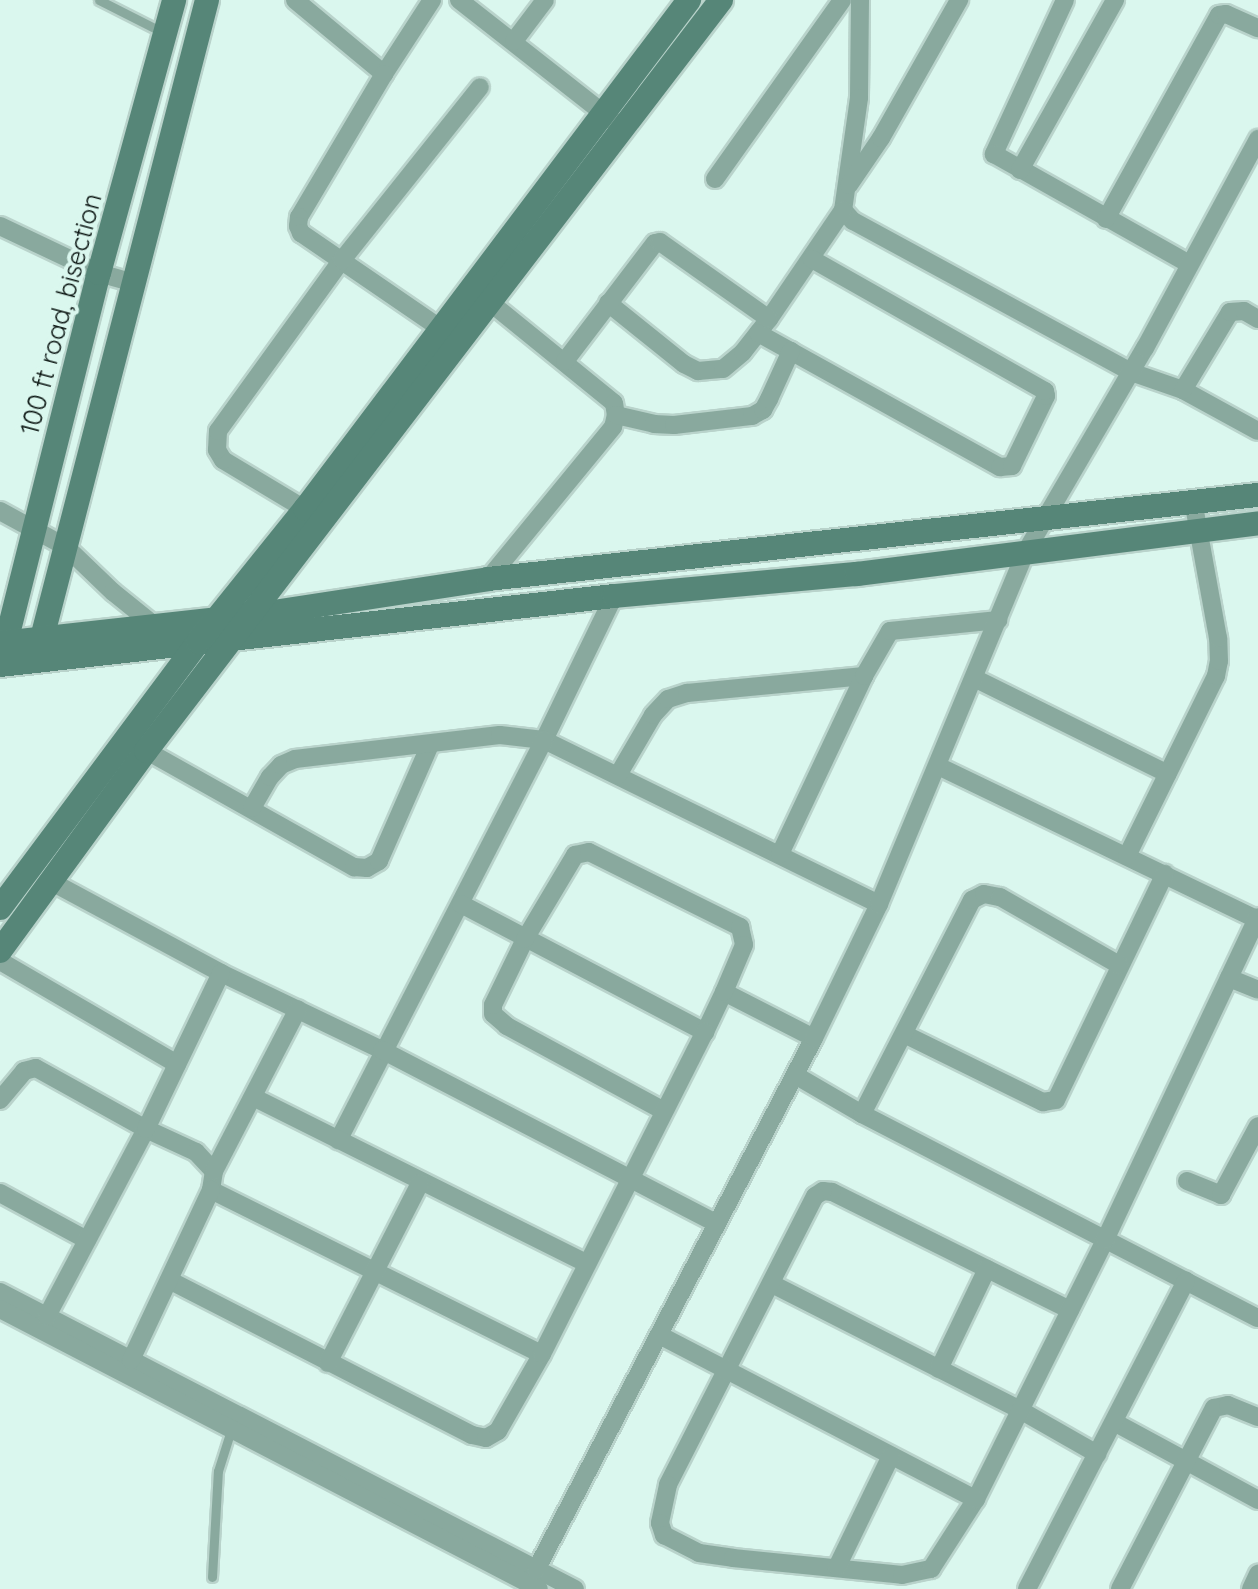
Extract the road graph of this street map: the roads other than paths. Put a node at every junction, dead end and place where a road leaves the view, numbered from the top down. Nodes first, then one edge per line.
1 (99, 0) edge
2 (174, 0) edge
3 (207, 0) edge
4 (295, 0) edge
5 (432, 0) edge
6 (459, 0) edge
7 (545, 0) edge
8 (689, 0) edge
9 (721, 0) edge
10 (842, 0) edge
11 (860, 0) edge
12 (959, 0) edge
13 (1065, 0) edge
14 (1115, 0) edge
15 (1258, 28) edge
16 (165, 34) junction
17 (514, 41) junction
18 (384, 74) junction
19 (480, 87) dead end
20 (602, 111) junction
21 (621, 127) junction
22 (1258, 139) edge
23 (1020, 170) junction
24 (715, 179) dead end
25 (847, 188) junction
26 (843, 210) junction
27 (1106, 219) junction
28 (0, 226) edge
29 (812, 259) junction
30 (342, 260) junction
31 (1189, 264) junction
32 (99, 273) junction
33 (134, 283) junction
34 (482, 296) junction
35 (608, 303) junction
36 (1258, 319) edge
37 (763, 326) junction
38 (441, 329) junction
39 (791, 351) junction
40 (565, 361) junction
41 (1131, 372) junction
42 (1183, 390) junction
43 (616, 415) junction
44 (1258, 431) edge
45 (1258, 495) edge
46 (1193, 501) junction
47 (0, 511) edge
48 (314, 515) junction
49 (1048, 517) junction
50 (1258, 523) edge
51 (33, 531) junction
52 (1197, 531) junction
53 (66, 547) junction
54 (1025, 553) junction
55 (488, 579) junction
56 (614, 596) junction
57 (254, 615) junction
58 (216, 618) junction
59 (998, 620) junction
60 (156, 635) junction
61 (237, 637) junction
62 (42, 638) junction
63 (198, 642) junction
64 (2, 650) edge
65 (864, 676) junction
66 (974, 678) junction
67 (544, 740) junction
68 (136, 745) junction
69 (430, 745) junction
70 (938, 766) junction
71 (1168, 774) junction
72 (618, 775) junction
73 (252, 808) junction
74 (780, 854) junction
75 (1127, 856) junction
76 (1165, 874) junction
77 (52, 882) junction
78 (461, 904) junction
79 (879, 904) junction
80 (0, 908) edge
81 (1258, 919) edge
82 (525, 939) junction
83 (0, 951) edge
84 (0, 961) edge
85 (1119, 965) junction
86 (221, 973) junction
87 (1229, 978) junction
88 (1258, 990) edge
89 (724, 992) junction
90 (298, 1009) junction
91 (705, 1032) junction
92 (906, 1035) junction
93 (814, 1038) junction
94 (382, 1050) junction
95 (177, 1064) junction
96 (795, 1075) junction
97 (255, 1098) junction
98 (0, 1100) edge
99 (664, 1111) junction
100 (862, 1114) junction
101 (1258, 1126) edge
102 (146, 1129) junction
103 (338, 1140) junction
104 (630, 1178) junction
105 (213, 1180) junction
106 (1187, 1181) dead end
107 (420, 1183) junction
108 (0, 1193) edge
109 (717, 1224) junction
110 (87, 1240) junction
111 (1105, 1240) junction
112 (586, 1263) junction
113 (987, 1269) junction
114 (374, 1270) junction
115 (169, 1280) junction
116 (1186, 1281) junction
117 (772, 1284) junction
118 (0, 1292) edge
119 (0, 1309) edge
120 (1070, 1310) junction
121 (47, 1316) junction
122 (1258, 1318) edge
123 (659, 1335) junction
124 (542, 1354) junction
125 (131, 1360) junction
126 (328, 1363) junction
127 (727, 1369) junction
128 (939, 1369) junction
129 (1020, 1410) junction
130 (1258, 1417) edge
131 (1114, 1422) junction
132 (231, 1430) junction
133 (1097, 1454) junction
134 (891, 1456) junction
135 (1187, 1461) junction
136 (976, 1499) junction
137 (1258, 1500) edge
138 (837, 1567) junction
139 (1258, 1574) edge
140 (212, 1577) dead end
141 (538, 1580) edge
142 (575, 1589) edge
143 (1027, 1589) edge
144 (1120, 1589) edge
145 (1251, 1589) edge

1 - 16 lane
2 - 16 street, 100 ft road, bisection
3 - 33 street
4 - 18 street
5 - 18 street
6 - 17 street
7 - 17 street
8 - 20 street
9 - 21 street
10 - 24 street
11 - 25 street
12 - 25 street
13 - 23 street
14 - 23 street
15 - 27 street
16 - 32 street, 100 ft road, bisection
17 - 20 street
18 - 30 street
19 - 30 street
20 - 21 street
20 - 34 street
21 - 34 street
22 - 31 street
23 - 27 street
25 - 26 street
26 - 29 street
26 - 41 street
27 - 31 street
28 - 32 street
29 - 37 street
29 - 39 street
30 - 38 street
30 - 48 street
31 - 41 street
32 - 33 street
32 - 51 street, 100 ft road, bisection
33 - 53 street
34 - 38 street
34 - 40 street
34 - 48 street
35 - 37 street
35 - 37 street
35 - 40 street
36 - 42 street
37 - 39 street
38 - 48 street
39 - 43 street
40 - 43 street
41 - 42 street
41 - 49 street
42 - 44 street
43 - 55 street
45 - 46 street
46 - 49 street
46 - 52 street
47 - 51 street
48 - 57 street
48 - 58 street
49 - 54 street
49 - 55 street
50 - 52 street
51 - 53 street
51 - 64 street, 100 ft road, bisection
52 - 54 street
52 - 71 street
53 - 60 street
53 - 62 street
54 - 56 street
54 - 59 street
55 - 57 street
56 - 61 street
56 - 67 street
57 - 58 street
57 - 61 street
58 - 60 street
58 - 63 street
59 - 65 street
59 - 66 street
60 - 62 street
60 - 63 street
60 - 64 street
61 - 63 street
61 - 68 street
62 - 64 street
63 - 68 street
65 - 72 street
65 - 74 street
66 - 70 street
66 - 71 street
67 - 69 street
67 - 72 street
67 - 78 street
68 - 73 street
68 - 77 street
68 - 80 street
69 - 73 street
69 - 73 street
70 - 75 street
70 - 79 street
71 - 75 street
72 - 74 street
74 - 79 street
75 - 76 street
76 - 81 street
76 - 85 street
77 - 83 street
77 - 86 street
78 - 82 street
78 - 94 street
79 - 93 street
81 - 87 street
82 - 89 street
82 - 91 street
82 - 99 street
84 - 95 street
85 - 92 street
85 - 92 street
86 - 90 street
86 - 95 street
87 - 88 street
87 - 111 street
89 - 91 street
89 - 93 street
90 - 94 street
90 - 97 street
91 - 99 street
92 - 100 street
93 - 96 street
94 - 103 street
94 - 104 street
95 - 102 street
96 - 100 street
96 - 109 street
97 - 103 street
97 - 105 street
98 - 102 street
99 - 104 street
100 - 111 street
101 - 106 street
102 - 105 street
102 - 110 street
103 - 107 street
104 - 109 street
104 - 112 street
105 - 114 street
105 - 115 street
107 - 112 street
107 - 114 street
108 - 110 street
109 - 123 street
110 - 121 street
111 - 116 street
111 - 120 street
112 - 124 street
113 - 117 street
113 - 120 street
113 - 128 street
114 - 124 street
114 - 126 street
115 - 125 street
115 - 126 street
116 - 122 street
116 - 131 street
117 - 127 street
117 - 128 street
118 - 121 street
119 - 132 street
120 - 129 street
121 - 125 street
123 - 127 street
123 - 141 street
124 - 126 street
125 - 141 street
127 - 134 street
127 - 138 street
128 - 129 street
129 - 133 street
129 - 136 street
130 - 135 street
131 - 133 street
131 - 135 street
132 - 140 lane
132 - 141 street
133 - 143 street
134 - 136 street
134 - 138 street
135 - 137 street
135 - 144 street
136 - 138 street
139 - 145 street
141 - 142 street

